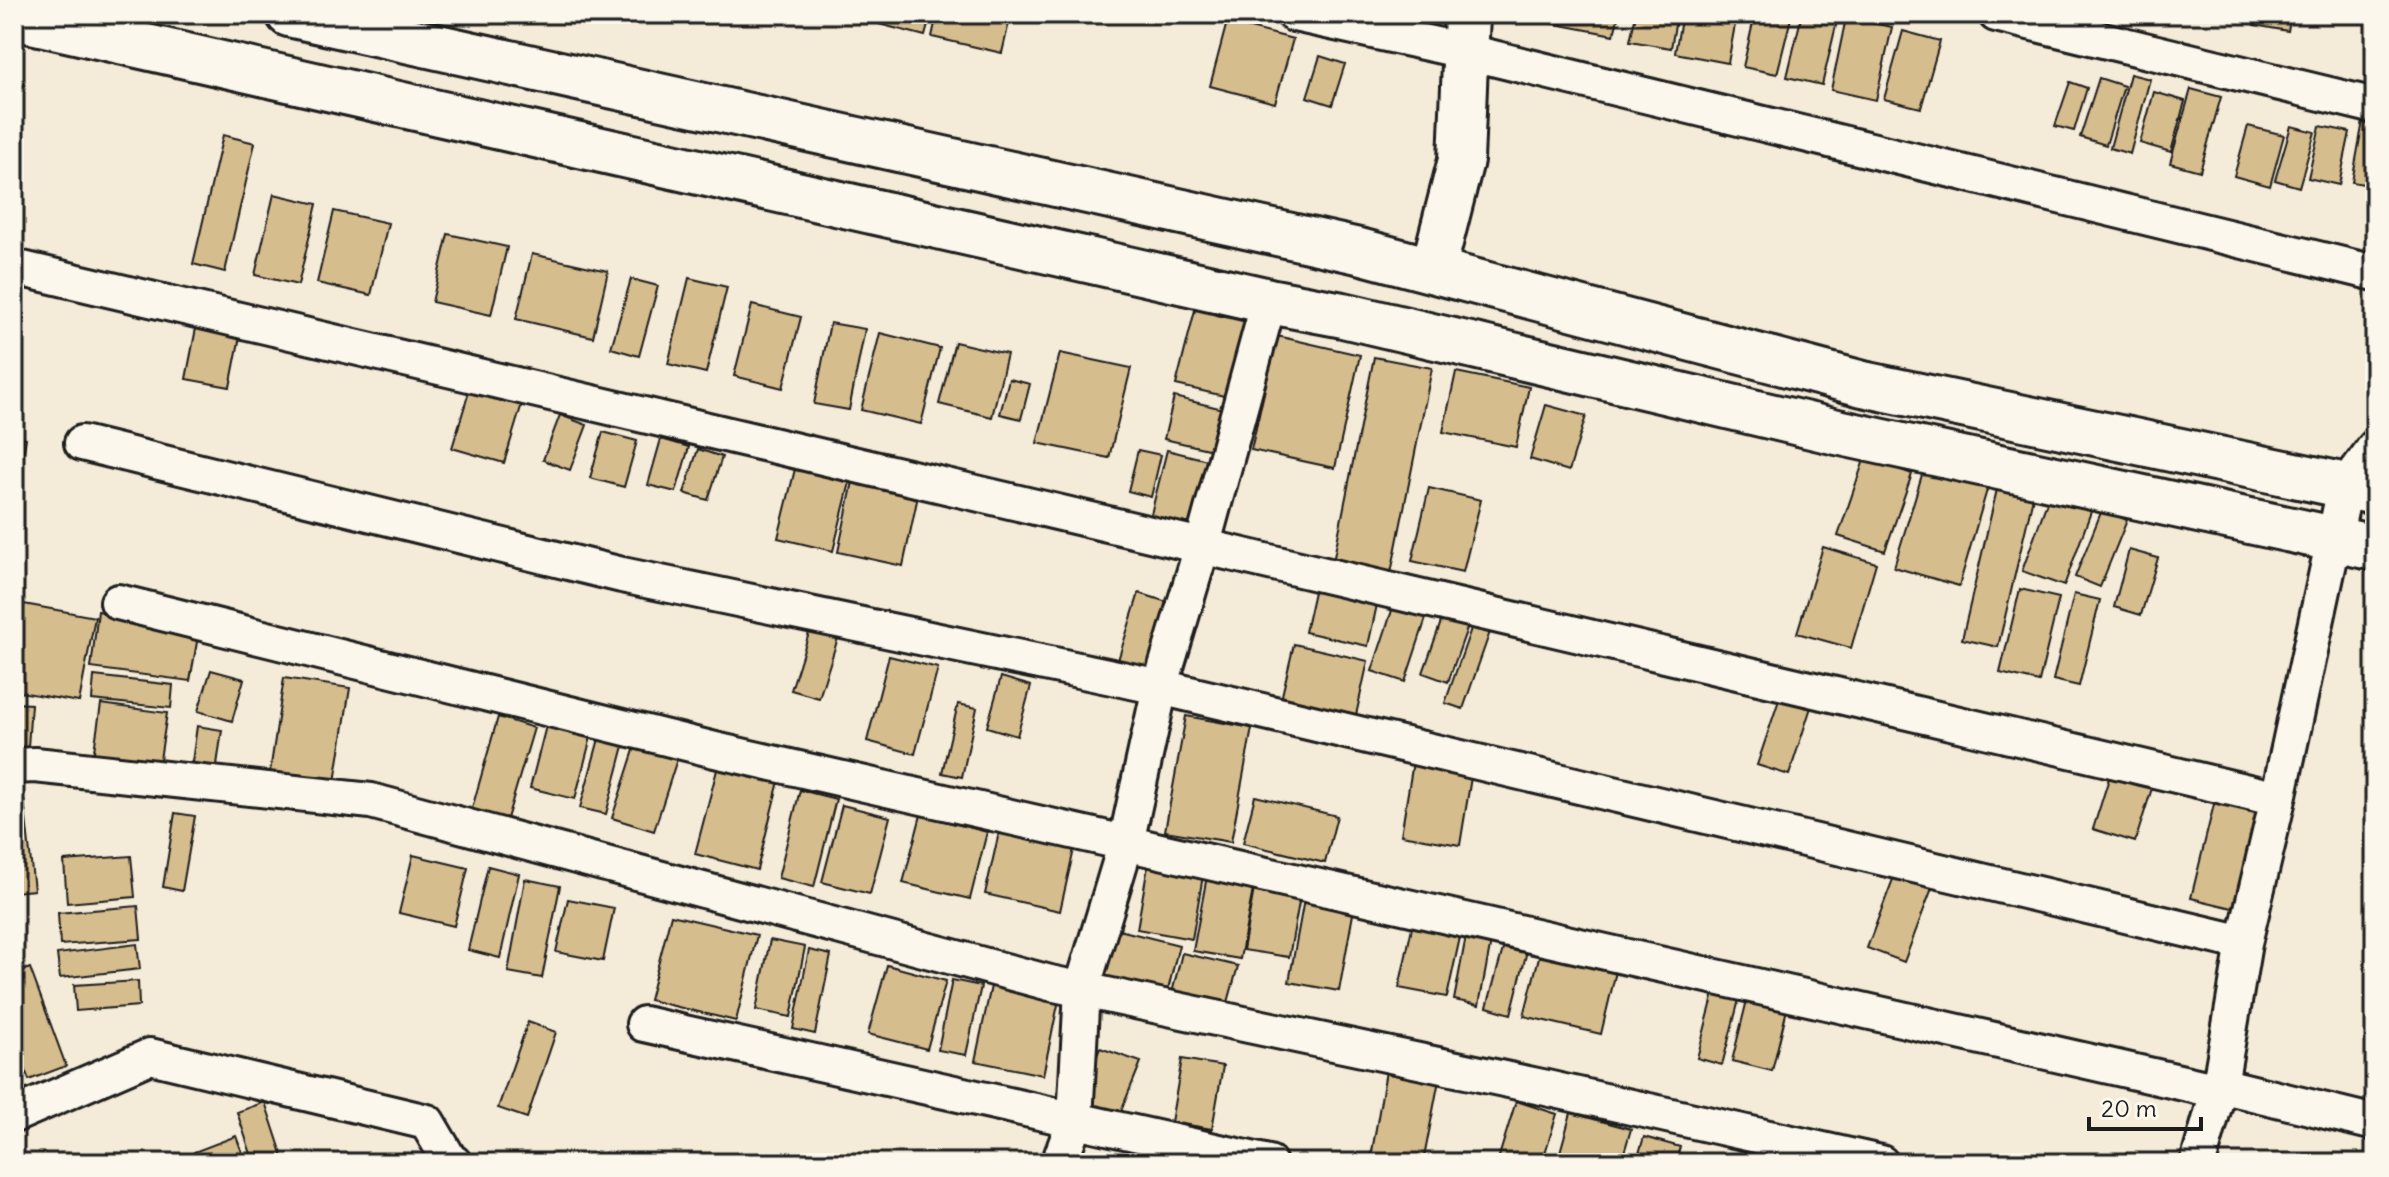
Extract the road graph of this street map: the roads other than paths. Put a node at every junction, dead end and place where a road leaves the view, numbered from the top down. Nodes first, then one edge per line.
1 (1294, 14) edge
2 (1996, 14) edge
3 (309, 16) edge
4 (14, 17) edge
5 (1465, 32) edge
6 (454, 51) junction
7 (294, 82) junction
8 (2375, 106) edge
9 (441, 112) junction
10 (1363, 252) junction
11 (14, 267) edge
12 (1433, 270) junction
13 (2375, 273) edge
14 (1269, 301) junction
15 (1343, 315) junction
16 (82, 443) dead end
17 (2375, 447) edge
18 (2287, 475) junction
19 (2360, 490) edge
20 (2275, 526) junction
21 (2355, 544) edge
22 (1202, 547) junction
23 (118, 602) dead end
24 (1160, 687) junction
25 (14, 766) edge
26 (2278, 799) junction
27 (1126, 843) junction
28 (2244, 943) junction
29 (1082, 989) junction
30 (644, 1024) dead end
31 (2220, 1088) junction
32 (14, 1115) edge
33 (1075, 1120) junction
34 (2375, 1123) edge
35 (454, 1163) edge
36 (1059, 1163) edge
37 (1269, 1163) edge
38 (1881, 1163) edge
39 (2198, 1163) edge

1 - 5 street
2 - 8 street
3 - 6 main road
3 - 7 main road
4 - 7 main road
5 - 12 main road
5 - 13 street
6 - 9 main road
6 - 10 main road
7 - 9 main road
9 - 14 main road
10 - 12 main road
10 - 15 main road
11 - 22 street
12 - 18 main road
14 - 15 main road
14 - 22 street
15 - 20 main road
16 - 24 street
17 - 19 street
18 - 19 main road
18 - 20 main road
19 - 21 street
20 - 21 main road
21 - 26 street
22 - 24 street
22 - 26 street
23 - 27 street
24 - 27 street
24 - 28 street
25 - 29 street
26 - 28 street
27 - 29 street
27 - 31 street
28 - 31 street
29 - 33 street
29 - 38 street
30 - 33 street
31 - 34 street
31 - 39 street
32 - 35 street
33 - 36 street
33 - 37 street

